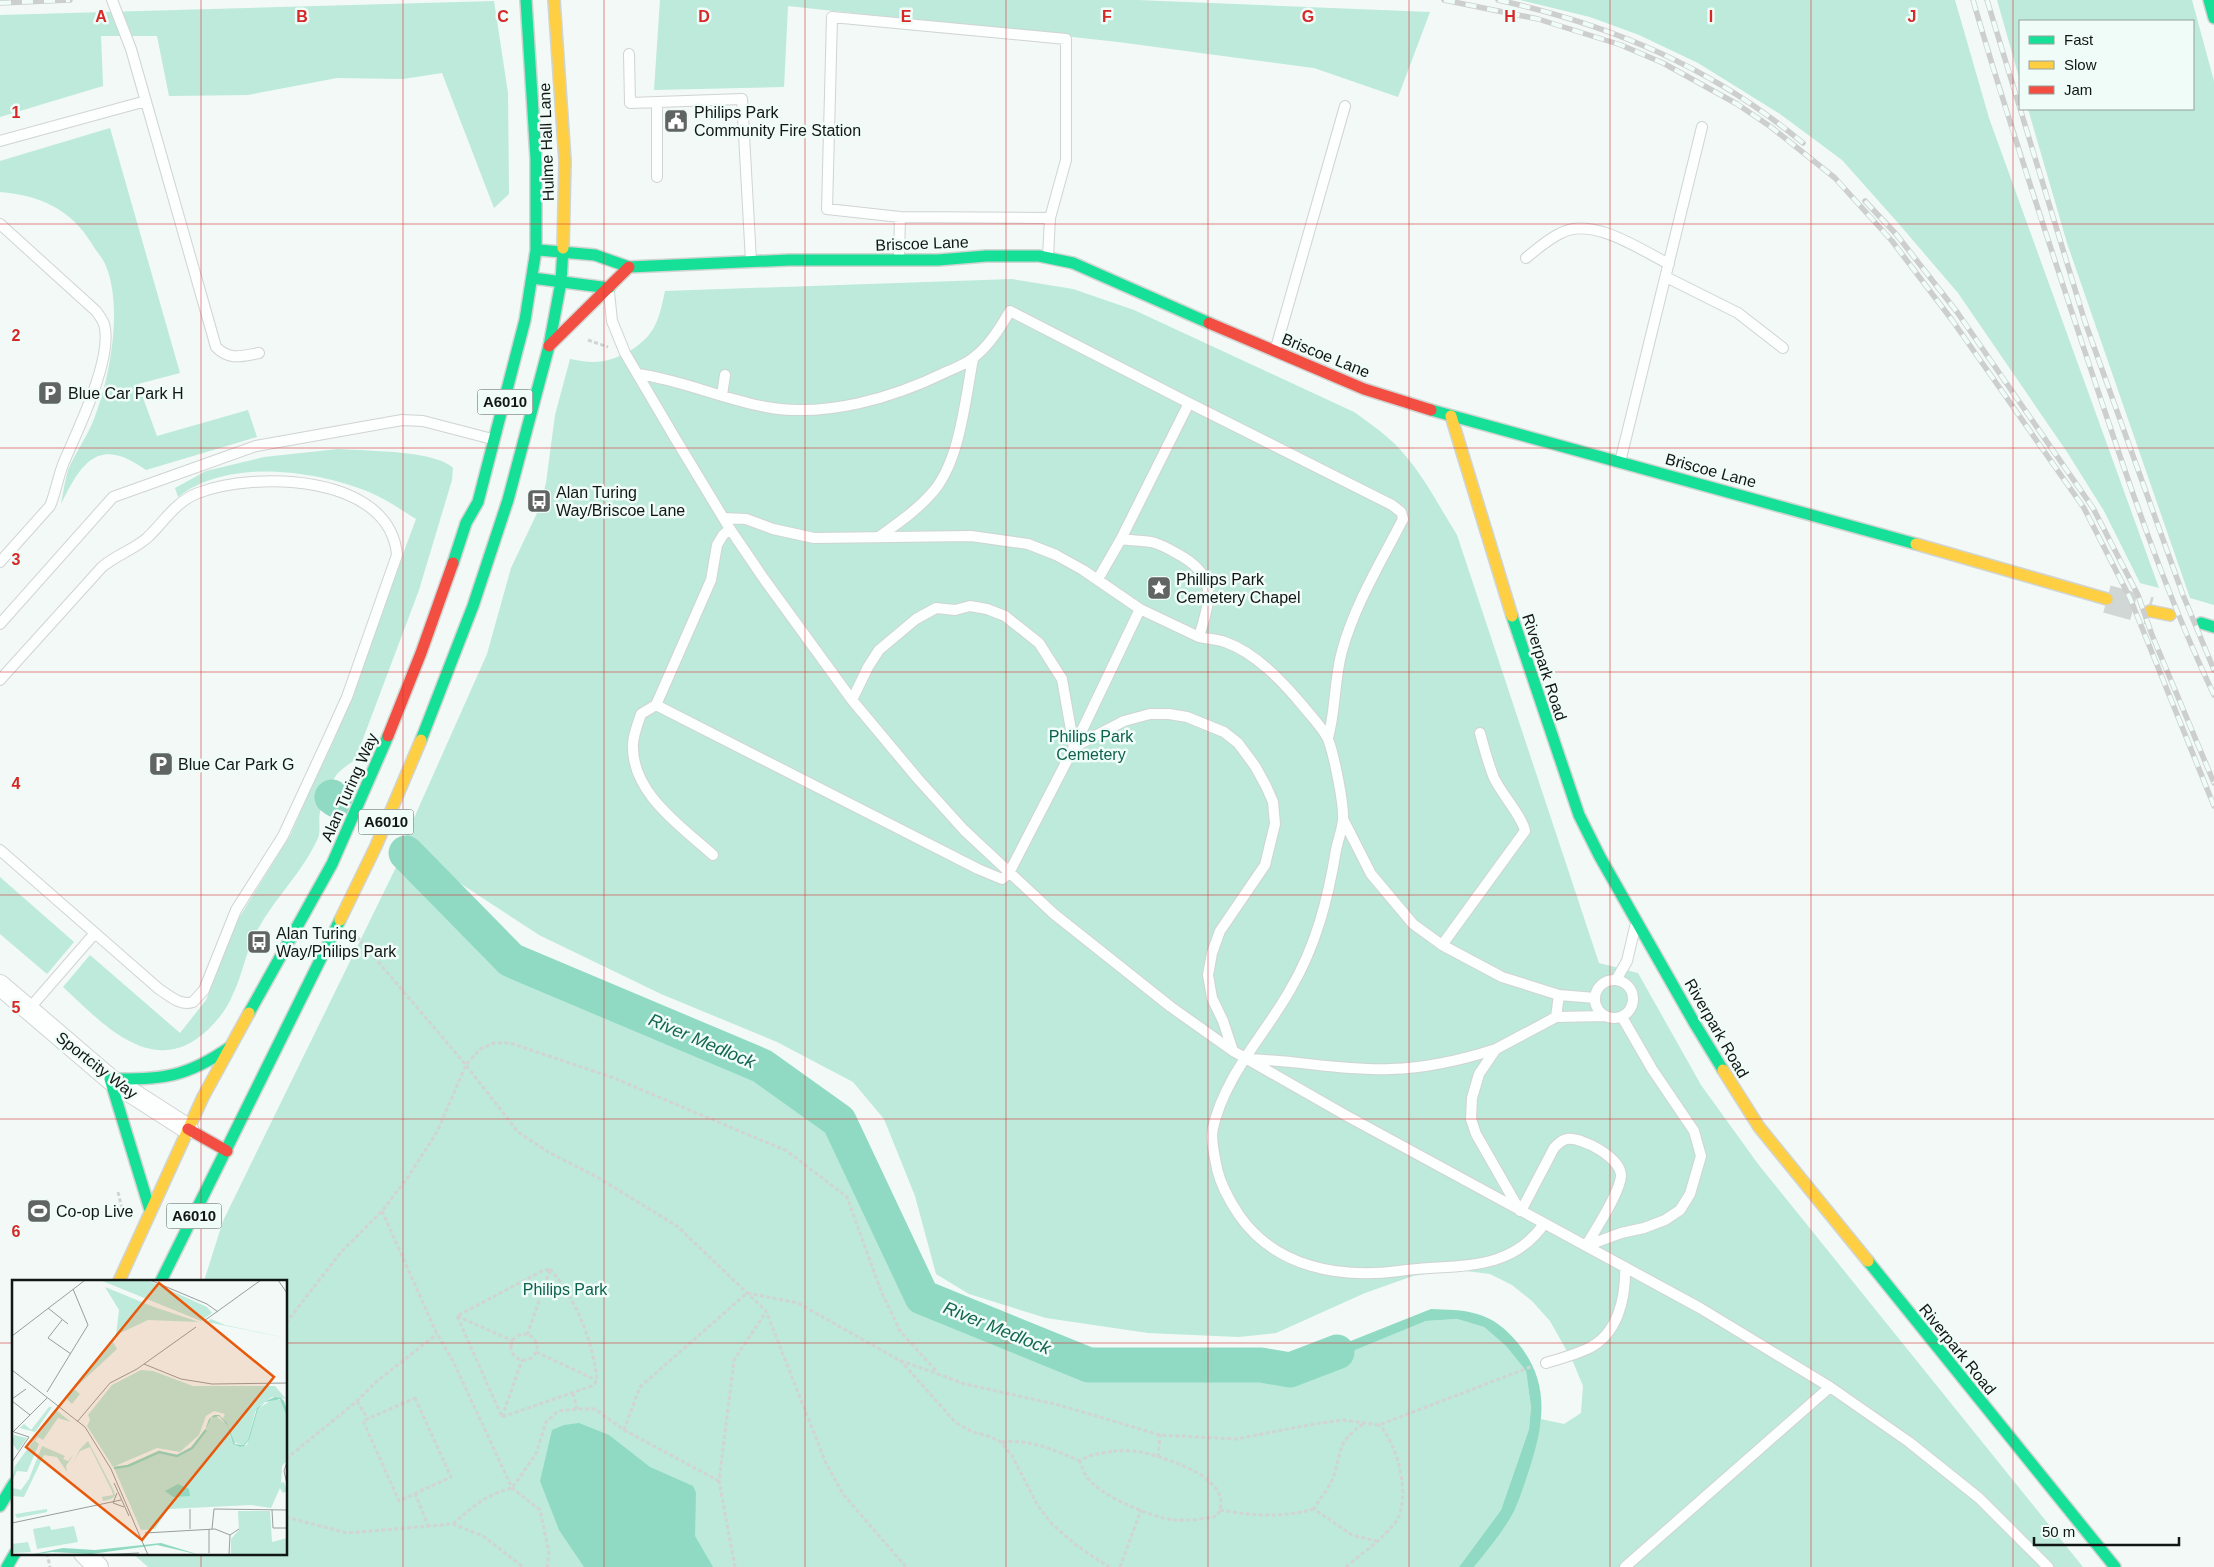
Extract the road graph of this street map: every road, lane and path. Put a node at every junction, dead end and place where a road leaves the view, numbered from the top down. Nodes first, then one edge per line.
1 (112, 0) edge
2 (526, 0) edge
3 (554, 0) edge
4 (2209, 0) edge
5 (2214, 18) edge
6 (628, 54) dead end
7 (146, 101) junction
8 (657, 102) junction
9 (1345, 106) dead end
10 (1702, 127) dead end
11 (0, 141) edge
12 (657, 176) dead end
13 (900, 217) junction
14 (1050, 218) junction
15 (0, 224) edge
16 (536, 250) junction
17 (564, 253) junction
18 (1048, 258) junction
19 (1526, 258) dead end
20 (898, 261) junction
21 (751, 262) junction
22 (1669, 264) junction
23 (629, 267) junction
24 (1666, 277) junction
25 (532, 278) junction
26 (561, 282) junction
27 (609, 288) junction
28 (580, 338) dead end
29 (549, 346) junction
30 (1783, 348) dead end
31 (625, 352) junction
32 (1274, 352) junction
33 (260, 353) dead end
34 (973, 359) junction
35 (638, 374) junction
36 (725, 375) dead end
37 (722, 395) junction
38 (1189, 403) junction
39 (1450, 416) junction
40 (496, 440) junction
41 (1620, 463) junction
42 (724, 518) junction
43 (730, 529) junction
44 (880, 536) junction
45 (1121, 538) junction
46 (0, 562) edge
47 (1098, 579) junction
48 (2107, 599) tunnel mouth
49 (1140, 609) junction
50 (2150, 610) tunnel mouth
51 (2170, 615) dead end
52 (2201, 623) dead end
53 (0, 624) edge
54 (2214, 627) edge
55 (1200, 637) junction
56 (0, 680) edge
57 (852, 700) junction
58 (656, 705) junction
59 (1480, 733) dead end
60 (1328, 738) junction
61 (1074, 746) junction
62 (1343, 819) junction
63 (0, 850) edge
64 (713, 855) dead end
65 (1009, 873) junction
66 (340, 918) junction
67 (1637, 919) junction
68 (94, 933) junction
69 (1442, 945) junction
70 (1616, 980) junction
71 (0, 985) edge
72 (1559, 995) junction
73 (1595, 998) junction
74 (28, 1010) junction
75 (1605, 1016) junction
76 (1556, 1017) junction
77 (1622, 1017) junction
78 (230, 1047) junction
79 (1496, 1049) junction
80 (1233, 1052) junction
81 (1245, 1059) junction
82 (466, 1065) junction
83 (110, 1079) junction
84 (188, 1129) junction
85 (227, 1151) junction
86 (150, 1210) junction
87 (382, 1211) junction
88 (1521, 1212) junction
89 (1544, 1224) junction
90 (1586, 1246) junction
91 (1625, 1267) junction
92 (550, 1269) junction
93 (119, 1280) edge
94 (162, 1280) edge
95 (747, 1293) junction
96 (766, 1311) junction
97 (457, 1316) junction
98 (288, 1320) edge
99 (437, 1334) junction
100 (528, 1335) junction
101 (513, 1341) junction
102 (536, 1352) junction
103 (522, 1360) junction
104 (899, 1360) junction
105 (1546, 1363) dead end
106 (1533, 1366) dead end
107 (938, 1374) junction
108 (597, 1381) junction
109 (1830, 1387) junction
110 (573, 1393) junction
111 (357, 1400) junction
112 (578, 1409) junction
113 (502, 1417) junction
114 (368, 1419) junction
115 (1364, 1424) junction
116 (1379, 1425) junction
117 (624, 1430) junction
118 (1160, 1435) junction
119 (1001, 1442) junction
120 (288, 1457) edge
121 (1158, 1457) junction
122 (1080, 1461) junction
123 (719, 1482) junction
124 (12, 1486) edge
125 (512, 1488) junction
126 (415, 1493) junction
127 (0, 1506) edge
128 (1314, 1509) junction
129 (1141, 1510) junction
130 (1220, 1510) junction
131 (288, 1517) edge
132 (453, 1524) junction
133 (428, 1526) junction
134 (1376, 1541) junction
135 (14, 1554) edge
136 (48, 1554) edge
137 (85, 1554) edge
138 (8, 1567) edge
139 (50, 1567) edge
140 (98, 1567) edge
141 (523, 1567) edge
142 (547, 1567) edge
143 (735, 1567) edge
144 (906, 1567) edge
145 (1109, 1567) edge
146 (1120, 1567) edge
147 (1346, 1567) edge
148 (1625, 1567) edge
149 (2048, 1567) edge
150 (2115, 1567) edge

1 - 7 lane
2 - 16 main road, Hulme Hall Lane / A6010
3 - 17 main road, Hulme Hall Lane / A6010
4 - 5 main road
6 - 8 lane
7 - 11 lane
7 - 33 lane
8 - 12 lane
8 - 21 lane
9 - 32 lane
10 - 22 lane
13 - 14 lane
13 - 14 lane
13 - 20 lane
14 - 18 lane
15 - 46 lane
16 - 17 main road
16 - 25 main road, Hulme Hall Lane / A6010
17 - 23 main road
17 - 26 main road, Hulme Hall Lane / A6010
18 - 20 main road, Briscoe Lane
18 - 32 main road, Briscoe Lane
19 - 22 lane
20 - 21 main road, Briscoe Lane
21 - 23 main road, Briscoe Lane
22 - 24 lane
23 - 27 main road
24 - 30 lane
24 - 41 lane
25 - 26 main road
25 - 40 main road, Alan Turing Way / A6010
26 - 27 main road
26 - 29 main road, A6010
27 - 29 main road
27 - 31 lane
28 - 31 path
29 - 66 main road, A6010
31 - 35 lane
32 - 39 main road, Briscoe Lane
34 - 37 lane
34 - 38 lane
34 - 44 lane
35 - 37 lane
35 - 42 lane
36 - 37 lane
38 - 45 lane
38 - 60 lane
39 - 41 main road, Briscoe Lane
39 - 67 main road, Riverpark Road
40 - 53 lane
40 - 78 main road, Alan Turing Way / A6010
41 - 48 main road, Briscoe Lane
42 - 43 lane
42 - 44 lane
43 - 57 lane
43 - 58 lane
44 - 47 lane
45 - 47 lane
45 - 55 lane
47 - 49 lane
49 - 55 lane
49 - 61 lane
50 - 51 main road
52 - 54 main road
55 - 60 lane
56 - 68 lane
57 - 61 lane
57 - 65 lane
58 - 64 lane
58 - 65 lane
59 - 69 lane
60 - 62 lane
61 - 65 lane
61 - 80 lane
62 - 69 lane
62 - 81 lane
63 - 68 lane
65 - 80 lane
66 - 82 path
66 - 85 main road, A6010
67 - 70 lane
67 - 150 main road, Riverpark Road
68 - 74 lane
69 - 72 lane
70 - 73 lane
70 - 77 lane
71 - 74 street, Sportcity Way
72 - 73 lane
72 - 76 lane
73 - 75 lane
74 - 83 street, Sportcity Way
75 - 76 lane
75 - 77 lane
76 - 79 lane
77 - 90 lane
78 - 83 main road
78 - 84 main road, Alan Turing Way / A6010
79 - 81 lane
79 - 88 lane
80 - 81 lane
81 - 88 lane
81 - 89 lane
82 - 87 path
82 - 95 path
82 - 107 path
83 - 84 street, Sportcity Way
83 - 86 main road
84 - 85 main road, Sportcity Way
84 - 86 main road, Alan Turing Way / A6010
85 - 94 main road, A6010
86 - 93 main road, Alan Turing Way / A6010
87 - 98 path
87 - 99 path
88 - 89 lane
88 - 90 lane
89 - 90 lane
90 - 91 lane
91 - 105 lane
91 - 109 lane
92 - 97 path
92 - 100 path
92 - 108 path
95 - 96 path
95 - 104 path
95 - 117 path
96 - 123 path
96 - 144 path
97 - 101 path
97 - 113 path
99 - 111 path
99 - 125 path
100 - 101 path
100 - 102 path
101 - 103 path
102 - 103 path
102 - 108 path
103 - 113 path
104 - 107 path
104 - 119 path
106 - 116 path
107 - 118 path
108 - 110 path
109 - 148 lane
109 - 149 lane
110 - 112 path
110 - 113 path
111 - 114 path
111 - 120 path
112 - 117 path
112 - 125 path
114 - 126 path
114 - 126 path
115 - 116 path
115 - 118 path
115 - 128 path
116 - 134 path
117 - 123 path
118 - 121 path
119 - 122 path
119 - 145 path
121 - 122 path
121 - 130 path
122 - 129 path
123 - 143 path
124 - 127 main road
125 - 132 path
125 - 142 path
126 - 133 path
128 - 130 path
128 - 134 path
129 - 130 path
129 - 146 path
131 - 133 path
132 - 133 path
132 - 141 path
134 - 147 path
135 - 138 main road
136 - 139 path
137 - 140 street

